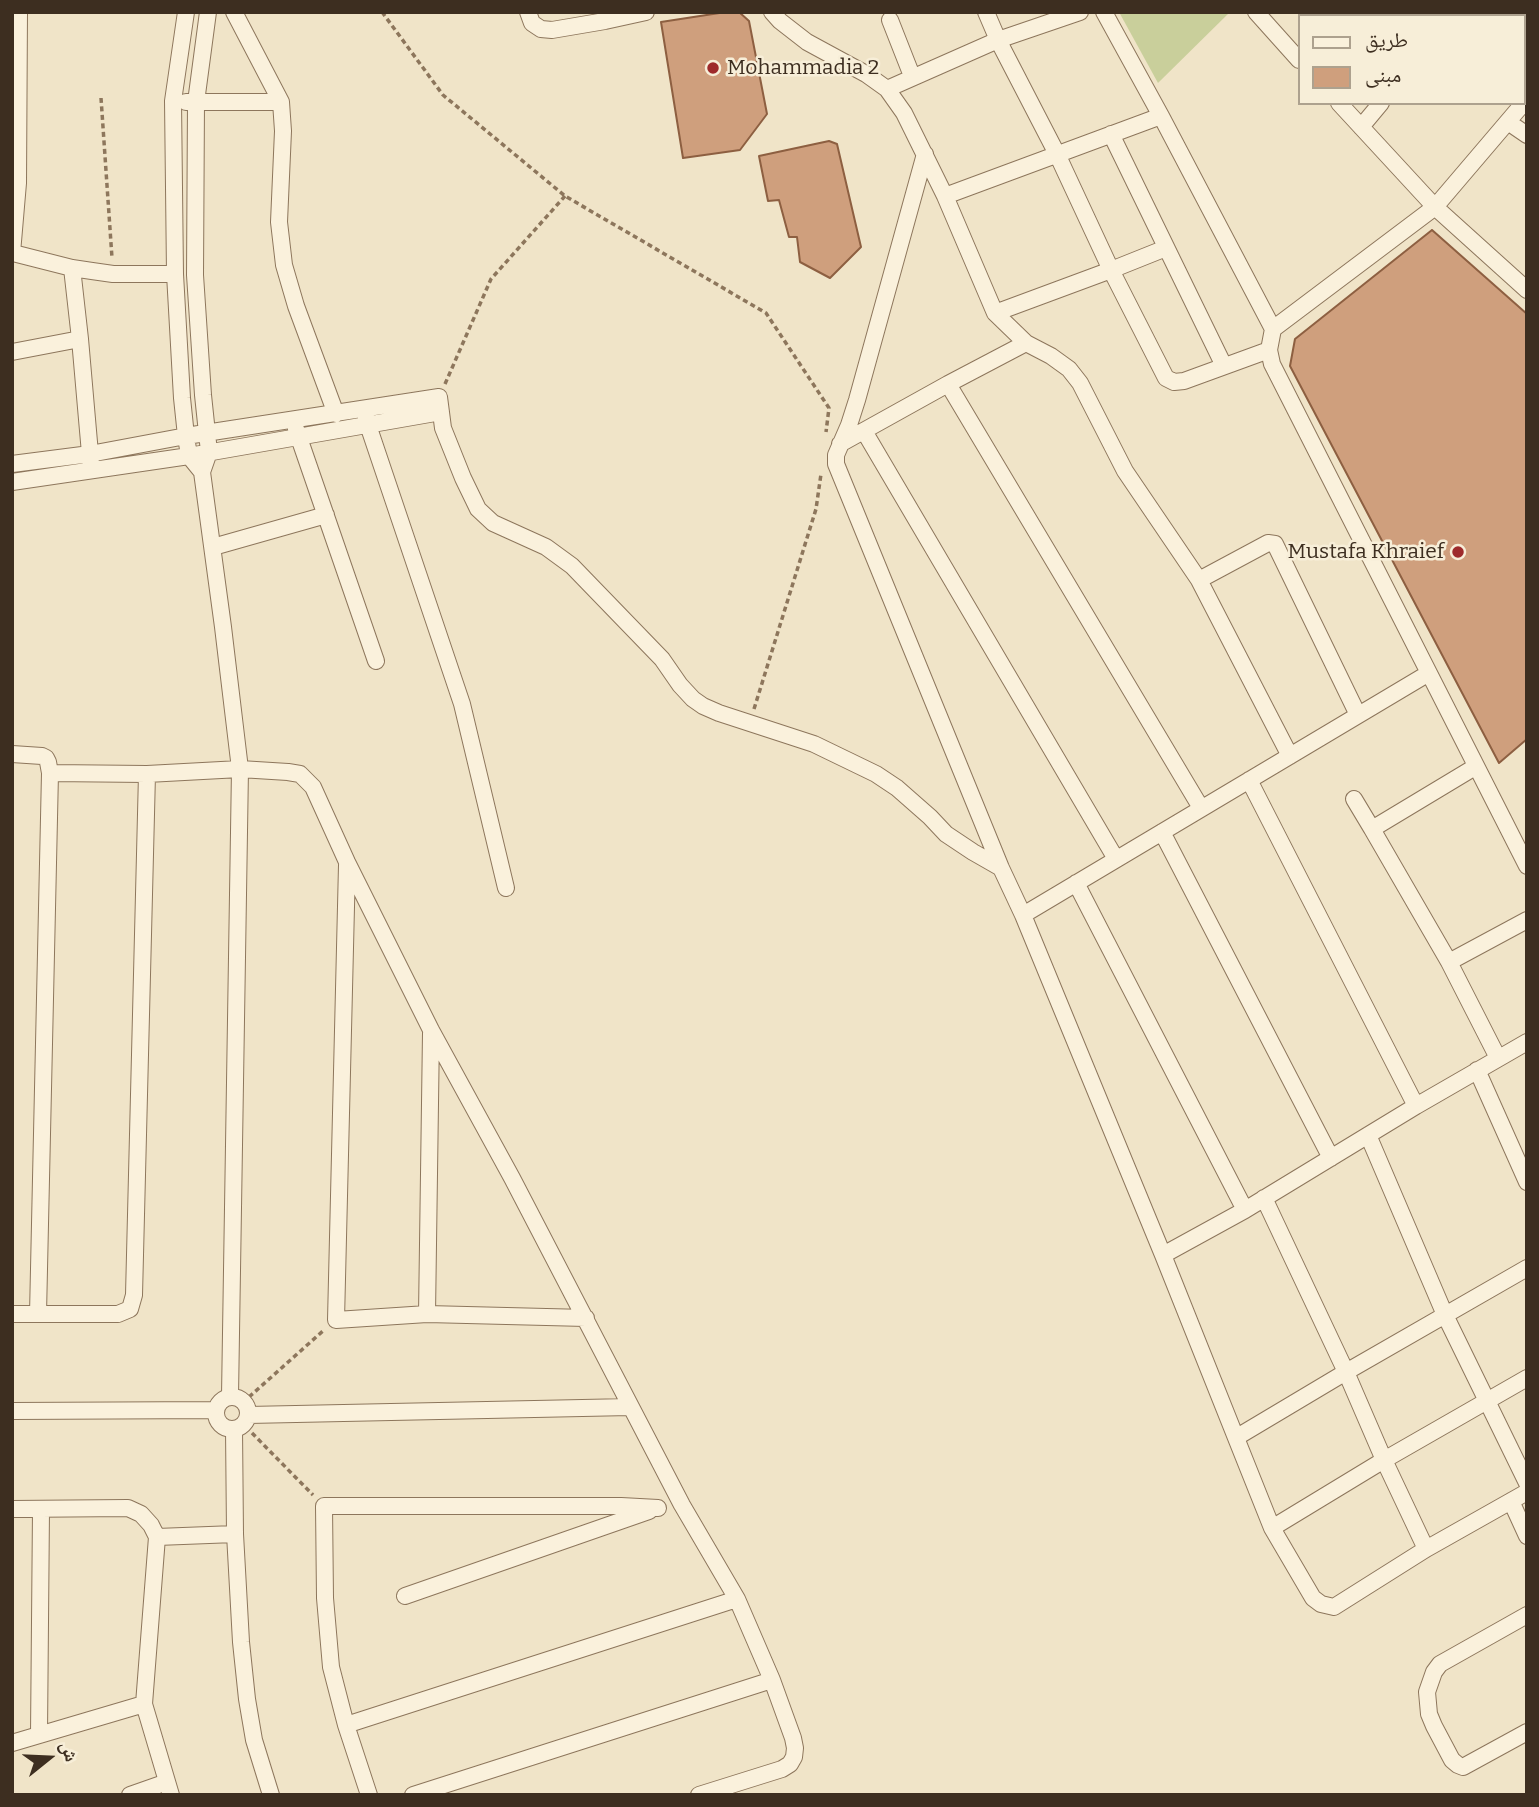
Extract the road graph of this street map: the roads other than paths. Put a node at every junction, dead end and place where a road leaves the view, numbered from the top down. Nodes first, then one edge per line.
1 (19, 12) edge
2 (186, 12) edge
3 (208, 12) edge
4 (234, 12) edge
5 (528, 12) edge
6 (646, 12) edge
7 (772, 12) edge
8 (986, 12) edge
9 (1080, 12) edge
10 (1104, 12) edge
11 (1255, 12) edge
12 (890, 20) dead end
13 (998, 40) junction
14 (1298, 59) edge
15 (912, 76) junction
16 (887, 89) junction
17 (173, 101) junction
18 (196, 102) junction
19 (281, 102) junction
20 (1341, 105) edge
21 (1379, 105) edge
22 (1522, 105) edge
23 (1161, 116) junction
24 (1508, 122) junction
25 (1361, 127) junction
26 (1111, 134) junction
27 (1527, 135) edge
28 (925, 154) junction
29 (1057, 154) junction
30 (15, 182) edge
31 (945, 196) junction
32 (1435, 207) junction
33 (1166, 248) junction
34 (13, 253) edge
35 (72, 268) junction
36 (1111, 270) junction
37 (175, 274) junction
38 (1527, 290) edge
39 (995, 313) junction
40 (1273, 329) junction
41 (80, 339) junction
42 (1026, 343) junction
43 (1269, 350) junction
44 (12, 352) edge
45 (1224, 366) junction
46 (948, 384) junction
47 (336, 414) junction
48 (366, 417) junction
49 (294, 420) junction
50 (864, 431) junction
51 (207, 433) junction
52 (186, 436) junction
53 (298, 436) junction
54 (832, 442) junction
55 (209, 452) junction
56 (90, 454) junction
57 (189, 456) junction
58 (12, 464) edge
59 (91, 471) junction
60 (202, 472) junction
61 (12, 482) edge
62 (326, 515) junction
63 (213, 547) junction
64 (1199, 580) junction
65 (376, 661) dead end
66 (1429, 673) junction
67 (1358, 715) junction
68 (12, 754) edge
69 (1290, 756) junction
70 (1475, 767) junction
71 (240, 769) junction
72 (50, 772) junction
73 (147, 774) junction
74 (1249, 780) junction
75 (1354, 799) dead end
76 (1201, 808) junction
77 (1372, 829) junction
78 (1162, 832) junction
79 (1522, 841) edge
80 (1116, 859) junction
81 (347, 862) junction
82 (1527, 866) edge
83 (1001, 868) junction
84 (1076, 883) junction
85 (506, 888) dead end
86 (1023, 915) junction
87 (1527, 920) edge
88 (1449, 962) junction
89 (431, 1030) junction
90 (1527, 1042) edge
91 (1497, 1058) junction
92 (1477, 1070) junction
93 (1416, 1106) junction
94 (1368, 1135) junction
95 (1331, 1158) junction
96 (1527, 1182) edge
97 (1264, 1198) junction
98 (1245, 1210) junction
99 (1163, 1255) junction
100 (1527, 1268) edge
101 (12, 1314) edge
102 (38, 1314) junction
103 (427, 1314) junction
104 (1445, 1315) junction
105 (586, 1318) junction
106 (1346, 1372) junction
107 (1527, 1378) edge
108 (1486, 1401) junction
109 (630, 1407) junction
110 (216, 1409) junction
111 (12, 1411) edge
112 (240, 1413) junction
113 (1237, 1437) junction
114 (1384, 1460) junction
115 (1527, 1483) edge
116 (1527, 1493) edge
117 (1511, 1501) junction
118 (682, 1505) junction
119 (658, 1508) junction
120 (12, 1509) edge
121 (41, 1510) junction
122 (1272, 1528) junction
123 (235, 1534) junction
124 (1527, 1536) edge
125 (157, 1537) junction
126 (1426, 1549) junction
127 (405, 1596) dead end
128 (737, 1599) junction
129 (1527, 1615) edge
130 (772, 1680) junction
131 (144, 1704) junction
132 (346, 1726) junction
133 (1527, 1732) edge
134 (39, 1734) junction
135 (12, 1743) edge
136 (169, 1788) edge
137 (130, 1795) edge
138 (271, 1795) edge
139 (369, 1795) edge
140 (413, 1795) edge
141 (699, 1795) edge

1 - 30 street
2 - 17 street
3 - 18 street
4 - 19 street
5 - 6 street
7 - 16 street
8 - 13 street
9 - 13 street
10 - 23 street
11 - 14 street
12 - 15 street
13 - 15 street
13 - 29 street
15 - 16 street
16 - 28 street
17 - 18 street
17 - 37 street
18 - 19 street
18 - 51 street
19 - 47 street
20 - 25 street
21 - 25 street
22 - 24 street
23 - 26 street
23 - 40 street
24 - 27 street
24 - 32 street
25 - 32 street
26 - 29 street
26 - 33 street
28 - 31 street
28 - 54 street
29 - 31 street
29 - 36 street
30 - 34 street
31 - 39 street
32 - 38 street
32 - 40 street
33 - 36 street
33 - 45 street
34 - 35 street
35 - 37 street
35 - 41 street
36 - 39 street
36 - 45 street
37 - 52 street
39 - 42 street
40 - 43 street
41 - 44 street
41 - 56 street
42 - 46 street
42 - 64 street
43 - 45 street
43 - 66 street
46 - 50 street
46 - 76 street
47 - 48 street
47 - 49 street
48 - 53 street
48 - 83 street
48 - 85 street
49 - 51 street
49 - 53 street
50 - 54 street
50 - 80 street
51 - 52 street
51 - 55 street
52 - 56 street
52 - 57 street
53 - 55 street
53 - 62 street
54 - 83 street
55 - 57 street
55 - 60 street
56 - 58 street
56 - 59 street
57 - 59 street
57 - 60 street
59 - 61 street
60 - 63 street
62 - 63 street
62 - 65 street
63 - 71 street
64 - 67 street
64 - 69 street
66 - 67 street
66 - 70 street
67 - 69 street
68 - 72 street
69 - 74 street
70 - 77 street
70 - 79 street
71 - 73 street
71 - 81 street
71 - 112 street
72 - 73 street
72 - 102 street
73 - 102 street
74 - 76 street
74 - 93 street
75 - 77 street
76 - 78 street
77 - 88 street
78 - 80 street
78 - 95 street
79 - 82 street
80 - 84 street
81 - 89 street
81 - 103 street
83 - 86 street
84 - 86 street
84 - 98 street
86 - 99 street
87 - 88 street
88 - 91 street
89 - 103 street
89 - 105 street
90 - 91 street
91 - 92 street
92 - 93 street
92 - 96 street
93 - 94 street
94 - 95 street
94 - 104 street
95 - 97 street
97 - 98 street
97 - 106 street
98 - 99 street
99 - 113 street
100 - 104 street
101 - 102 street
103 - 105 street
104 - 106 street
104 - 108 street
105 - 109 street
106 - 113 street
106 - 114 street
107 - 108 street
108 - 114 street
108 - 115 street
109 - 112 street
109 - 118 street
110 - 111 street
110 - 112 street
110 - 112 street
112 - 123 street
113 - 122 street
114 - 122 street
114 - 126 street
116 - 117 street
117 - 124 street
117 - 126 street
118 - 119 street
118 - 128 street
119 - 127 street
119 - 132 street
120 - 121 street
121 - 125 street
121 - 134 street
122 - 126 street
123 - 125 street
123 - 138 street
125 - 131 street
128 - 130 street
128 - 132 street
129 - 133 street
130 - 140 street
130 - 141 street
131 - 134 street
131 - 136 street
132 - 139 street
134 - 135 street
136 - 137 street

